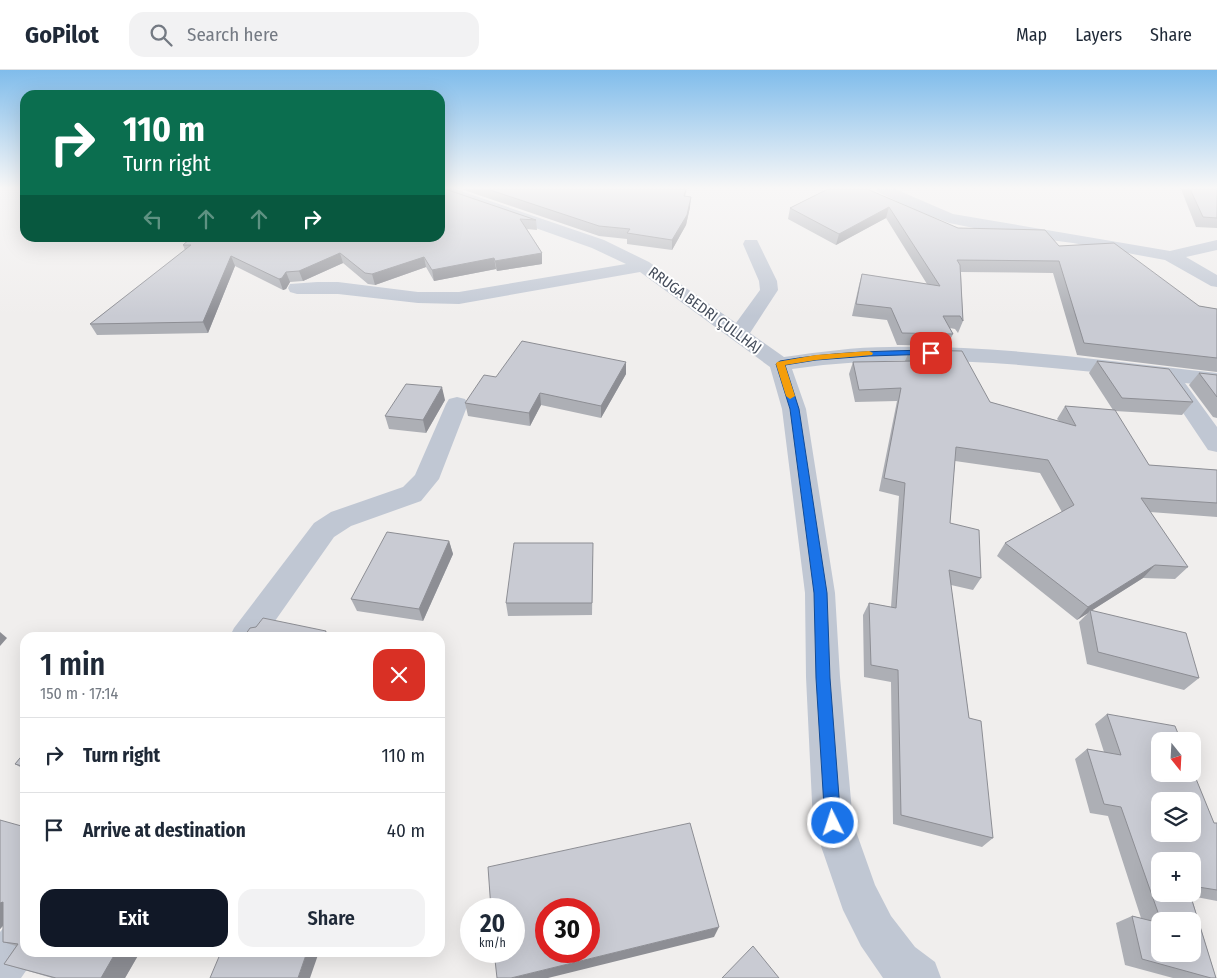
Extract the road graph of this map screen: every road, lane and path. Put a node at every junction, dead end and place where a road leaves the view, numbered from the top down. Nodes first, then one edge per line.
1 (567, 231) edge
2 (1021, 231) edge
3 (751, 244) dead end
4 (1217, 245) edge
5 (1170, 256) junction
6 (643, 266) junction
7 (1217, 282) edge
8 (297, 288) edge
9 (739, 334) junction
10 (780, 364) junction
11 (1168, 374) junction
12 (1217, 380) edge
13 (457, 404) dead end
14 (1217, 444) edge
15 (249, 632) edge
16 (20, 942) edge
17 (0, 969) edge
18 (918, 978) edge

1 - 6 street, RRUGA BEDRI ÇULLHAJ
2 - 5 street
3 - 9 street
4 - 5 street
5 - 7 street
6 - 8 street
6 - 9 street, RRUGA BEDRI ÇULLHAJ
9 - 10 street, RRUGA BEDRI ÇULLHAJ
10 - 11 street
10 - 18 street
11 - 12 street
11 - 14 street
13 - 15 street
16 - 17 street

